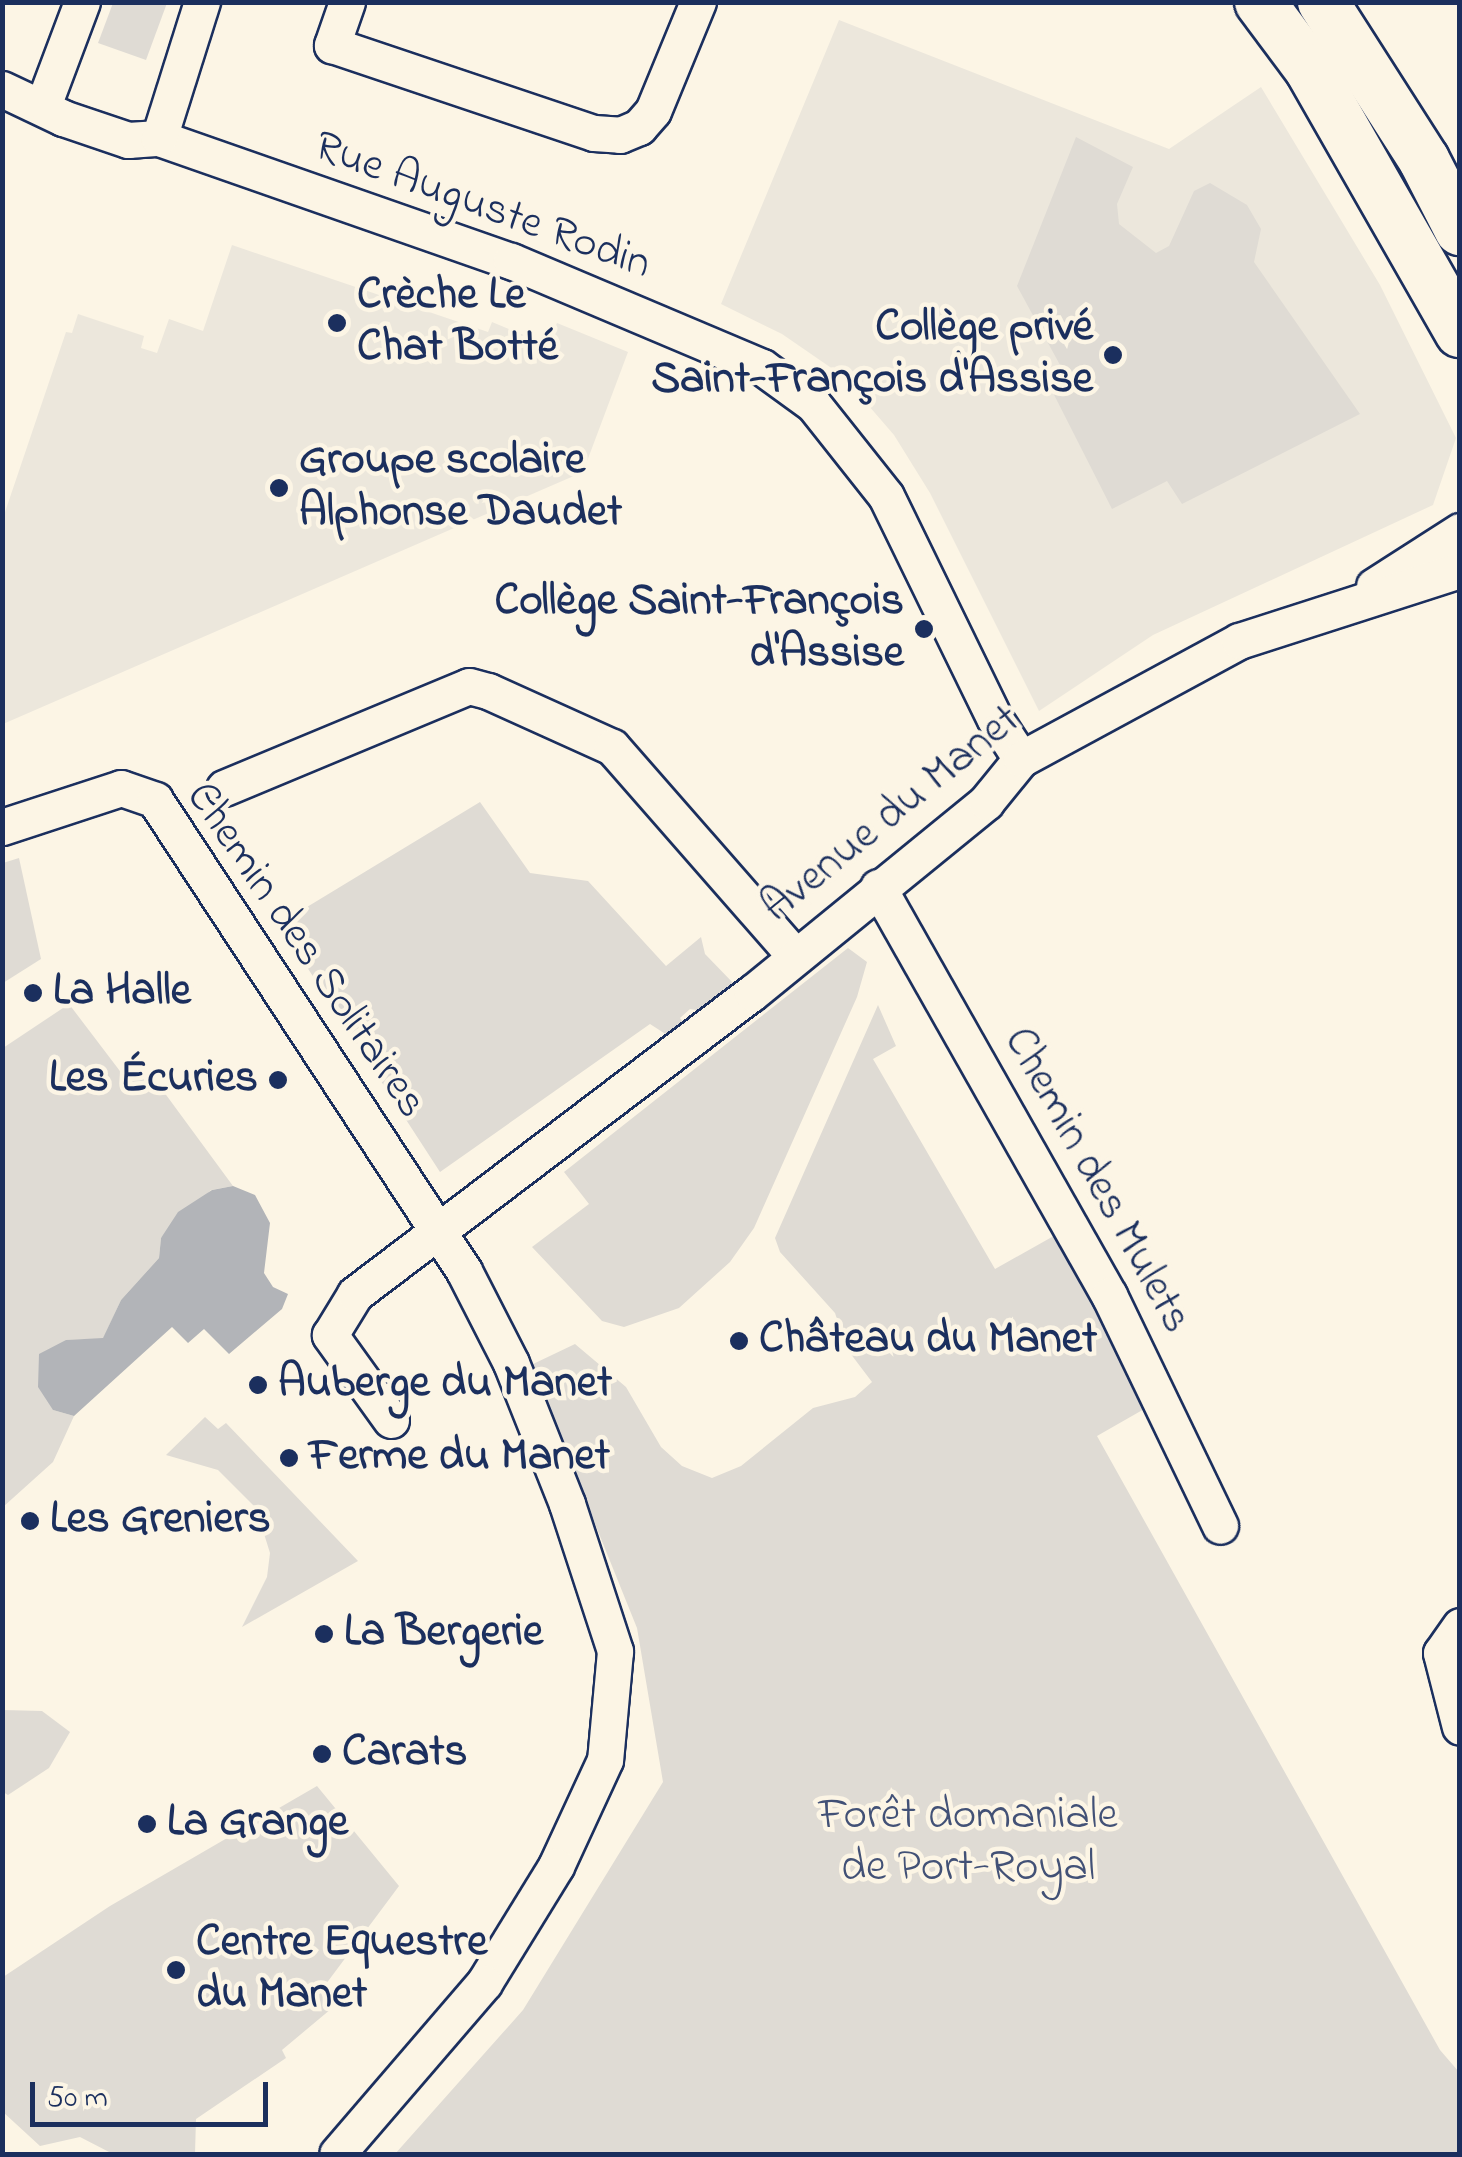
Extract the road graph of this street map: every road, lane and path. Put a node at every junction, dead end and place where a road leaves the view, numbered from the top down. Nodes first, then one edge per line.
1 (82, 2) edge
2 (202, 2) edge
3 (347, 2) edge
4 (698, 2) edge
5 (1260, 2) edge
6 (1323, 2) edge
7 (2, 89) edge
8 (44, 104) junction
9 (160, 138) junction
10 (1460, 230) edge
11 (1460, 332) edge
12 (1460, 532) edge
13 (1460, 570) edge
14 (1354, 602) junction
15 (1021, 759) junction
16 (224, 788) dead end
17 (2, 827) edge
18 (878, 887) junction
19 (794, 956) junction
20 (439, 1232) junction
21 (391, 1420) dead end
22 (1220, 1526) dead end
23 (1460, 1626) edge
24 (1460, 1727) edge
25 (336, 2154) edge

1 - 8 street
2 - 9 street
3 - 4 street
5 - 11 main road
6 - 10 main road
7 - 8 street, Rue Auguste Rodin
8 - 9 street, Rue Auguste Rodin
9 - 15 street, Rue Auguste Rodin
12 - 14 street
13 - 14 street, Avenue du Manet
14 - 15 street, Avenue du Manet
15 - 18 street, Avenue du Manet
16 - 19 street
17 - 20 street, Chemin des Solitaires
18 - 19 street, Avenue du Manet
18 - 22 street, Chemin des Mulets
19 - 20 street, Avenue du Manet
20 - 21 street, Avenue du Manet
20 - 25 street, Chemin des Solitaires
23 - 24 street

